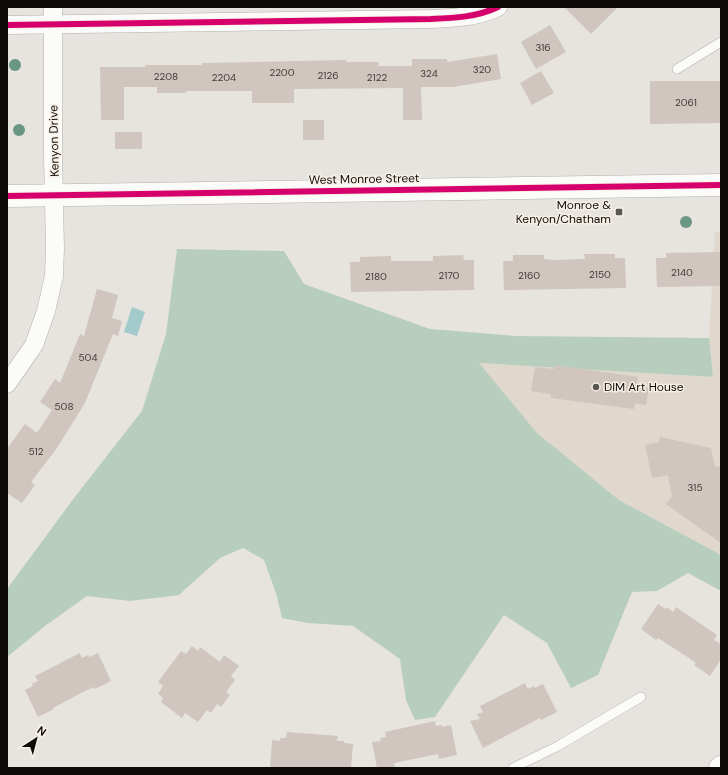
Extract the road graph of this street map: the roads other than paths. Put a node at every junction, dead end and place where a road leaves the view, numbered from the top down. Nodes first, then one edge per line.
1 (498, 7) edge
2 (300, 14) edge
3 (53, 16) edge
4 (7, 25) edge
5 (721, 42) edge
6 (677, 69) dead end
7 (721, 185) edge
8 (55, 195) junction
9 (7, 196) edge
10 (7, 384) edge
11 (641, 697) dead end
12 (513, 768) edge

1 - 2 street
2 - 3 street
3 - 4 street
3 - 8 street, Kenyon Drive
5 - 6 lane
7 - 8 street, West Monroe Street
8 - 9 street, West Monroe Street
8 - 10 street, Kenyon Drive
11 - 12 lane

